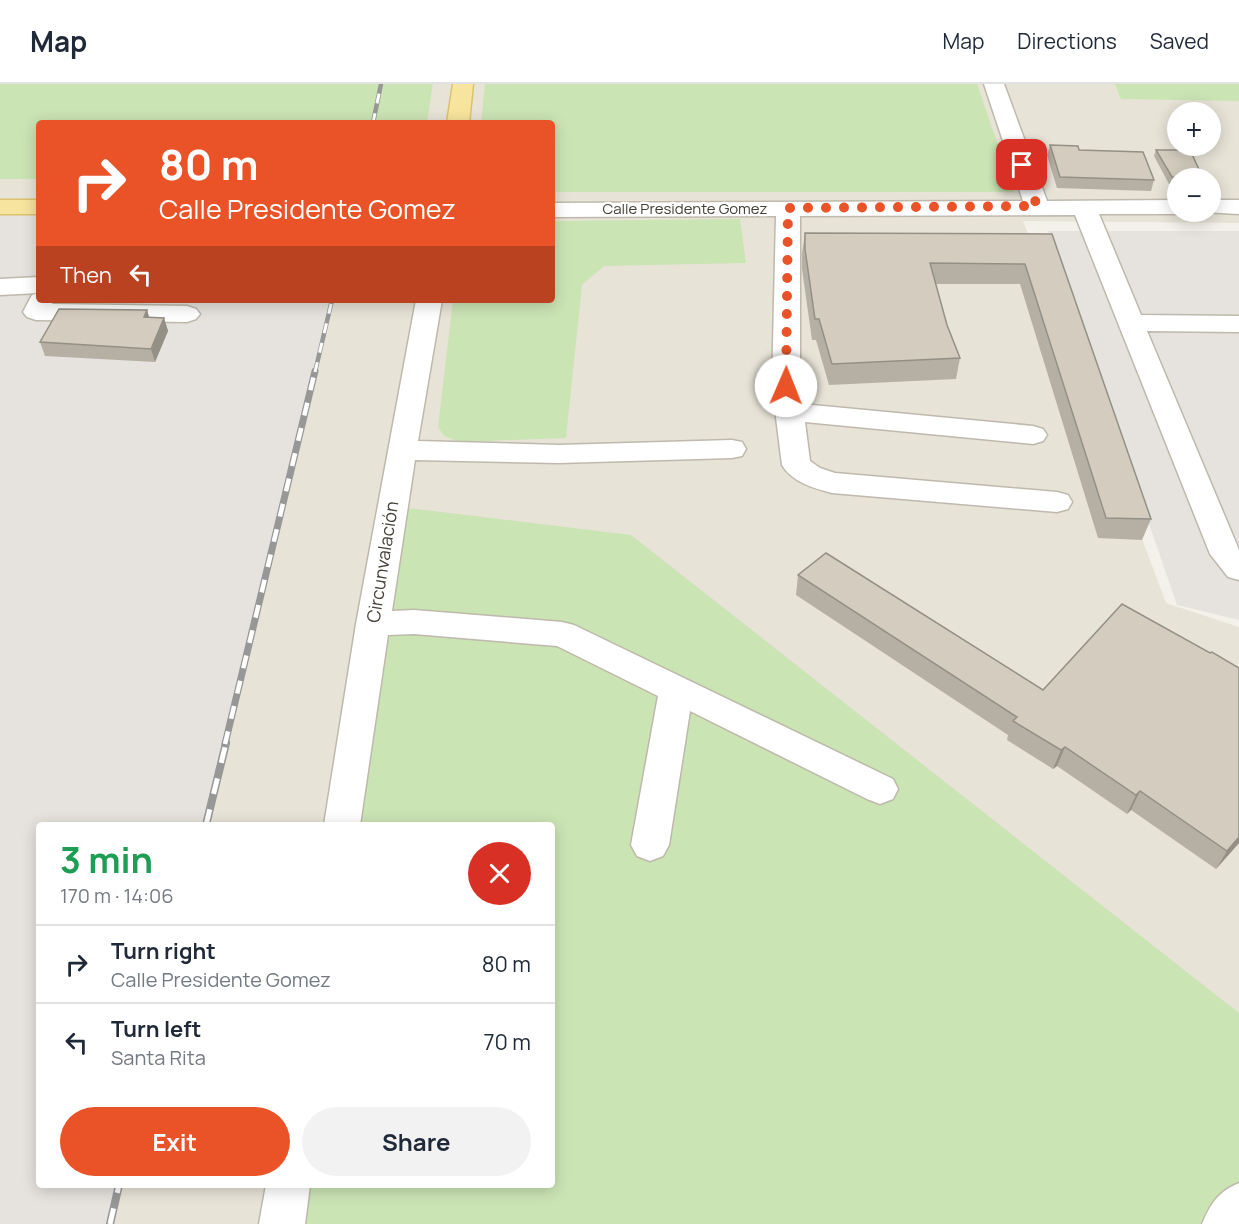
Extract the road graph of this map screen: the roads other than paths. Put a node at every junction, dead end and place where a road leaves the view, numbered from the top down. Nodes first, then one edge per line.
1 (463, 84) edge
2 (993, 84) edge
3 (458, 120) edge
4 (1037, 206) junction
5 (0, 207) edge
6 (36, 207) edge
7 (1084, 207) junction
8 (1167, 207) edge
9 (1221, 207) edge
10 (1239, 207) edge
11 (788, 208) junction
12 (555, 210) edge
13 (36, 285) edge
14 (0, 287) edge
15 (39, 303) edge
16 (428, 303) edge
17 (187, 314) dead end
18 (1131, 323) junction
19 (1239, 324) edge
20 (789, 412) junction
21 (1033, 435) dead end
22 (732, 449) dead end
23 (402, 450) junction
24 (1057, 502) dead end
25 (1239, 569) edge
26 (372, 624) junction
27 (676, 690) junction
28 (880, 789) dead end
29 (342, 822) edge
30 (650, 846) dead end
31 (288, 1188) edge
32 (1239, 1205) edge
33 (282, 1224) edge
34 (1225, 1224) edge

1 - 3 main road
2 - 4 street
4 - 7 street, Calle Presidente Gomez
4 - 11 street, Calle Presidente Gomez
5 - 6 main road
7 - 8 street, Calle Presidente Gomez
7 - 18 street
9 - 10 street
11 - 12 street, Calle Presidente Gomez
11 - 20 street
13 - 14 street
15 - 17 street
16 - 23 street, Circunvalación
18 - 19 street
18 - 25 street
20 - 21 street
20 - 24 street
22 - 23 street
23 - 26 street, Circunvalación
26 - 27 street
26 - 29 street, Circunvalación
27 - 28 street
27 - 30 street
31 - 33 street
32 - 34 street

